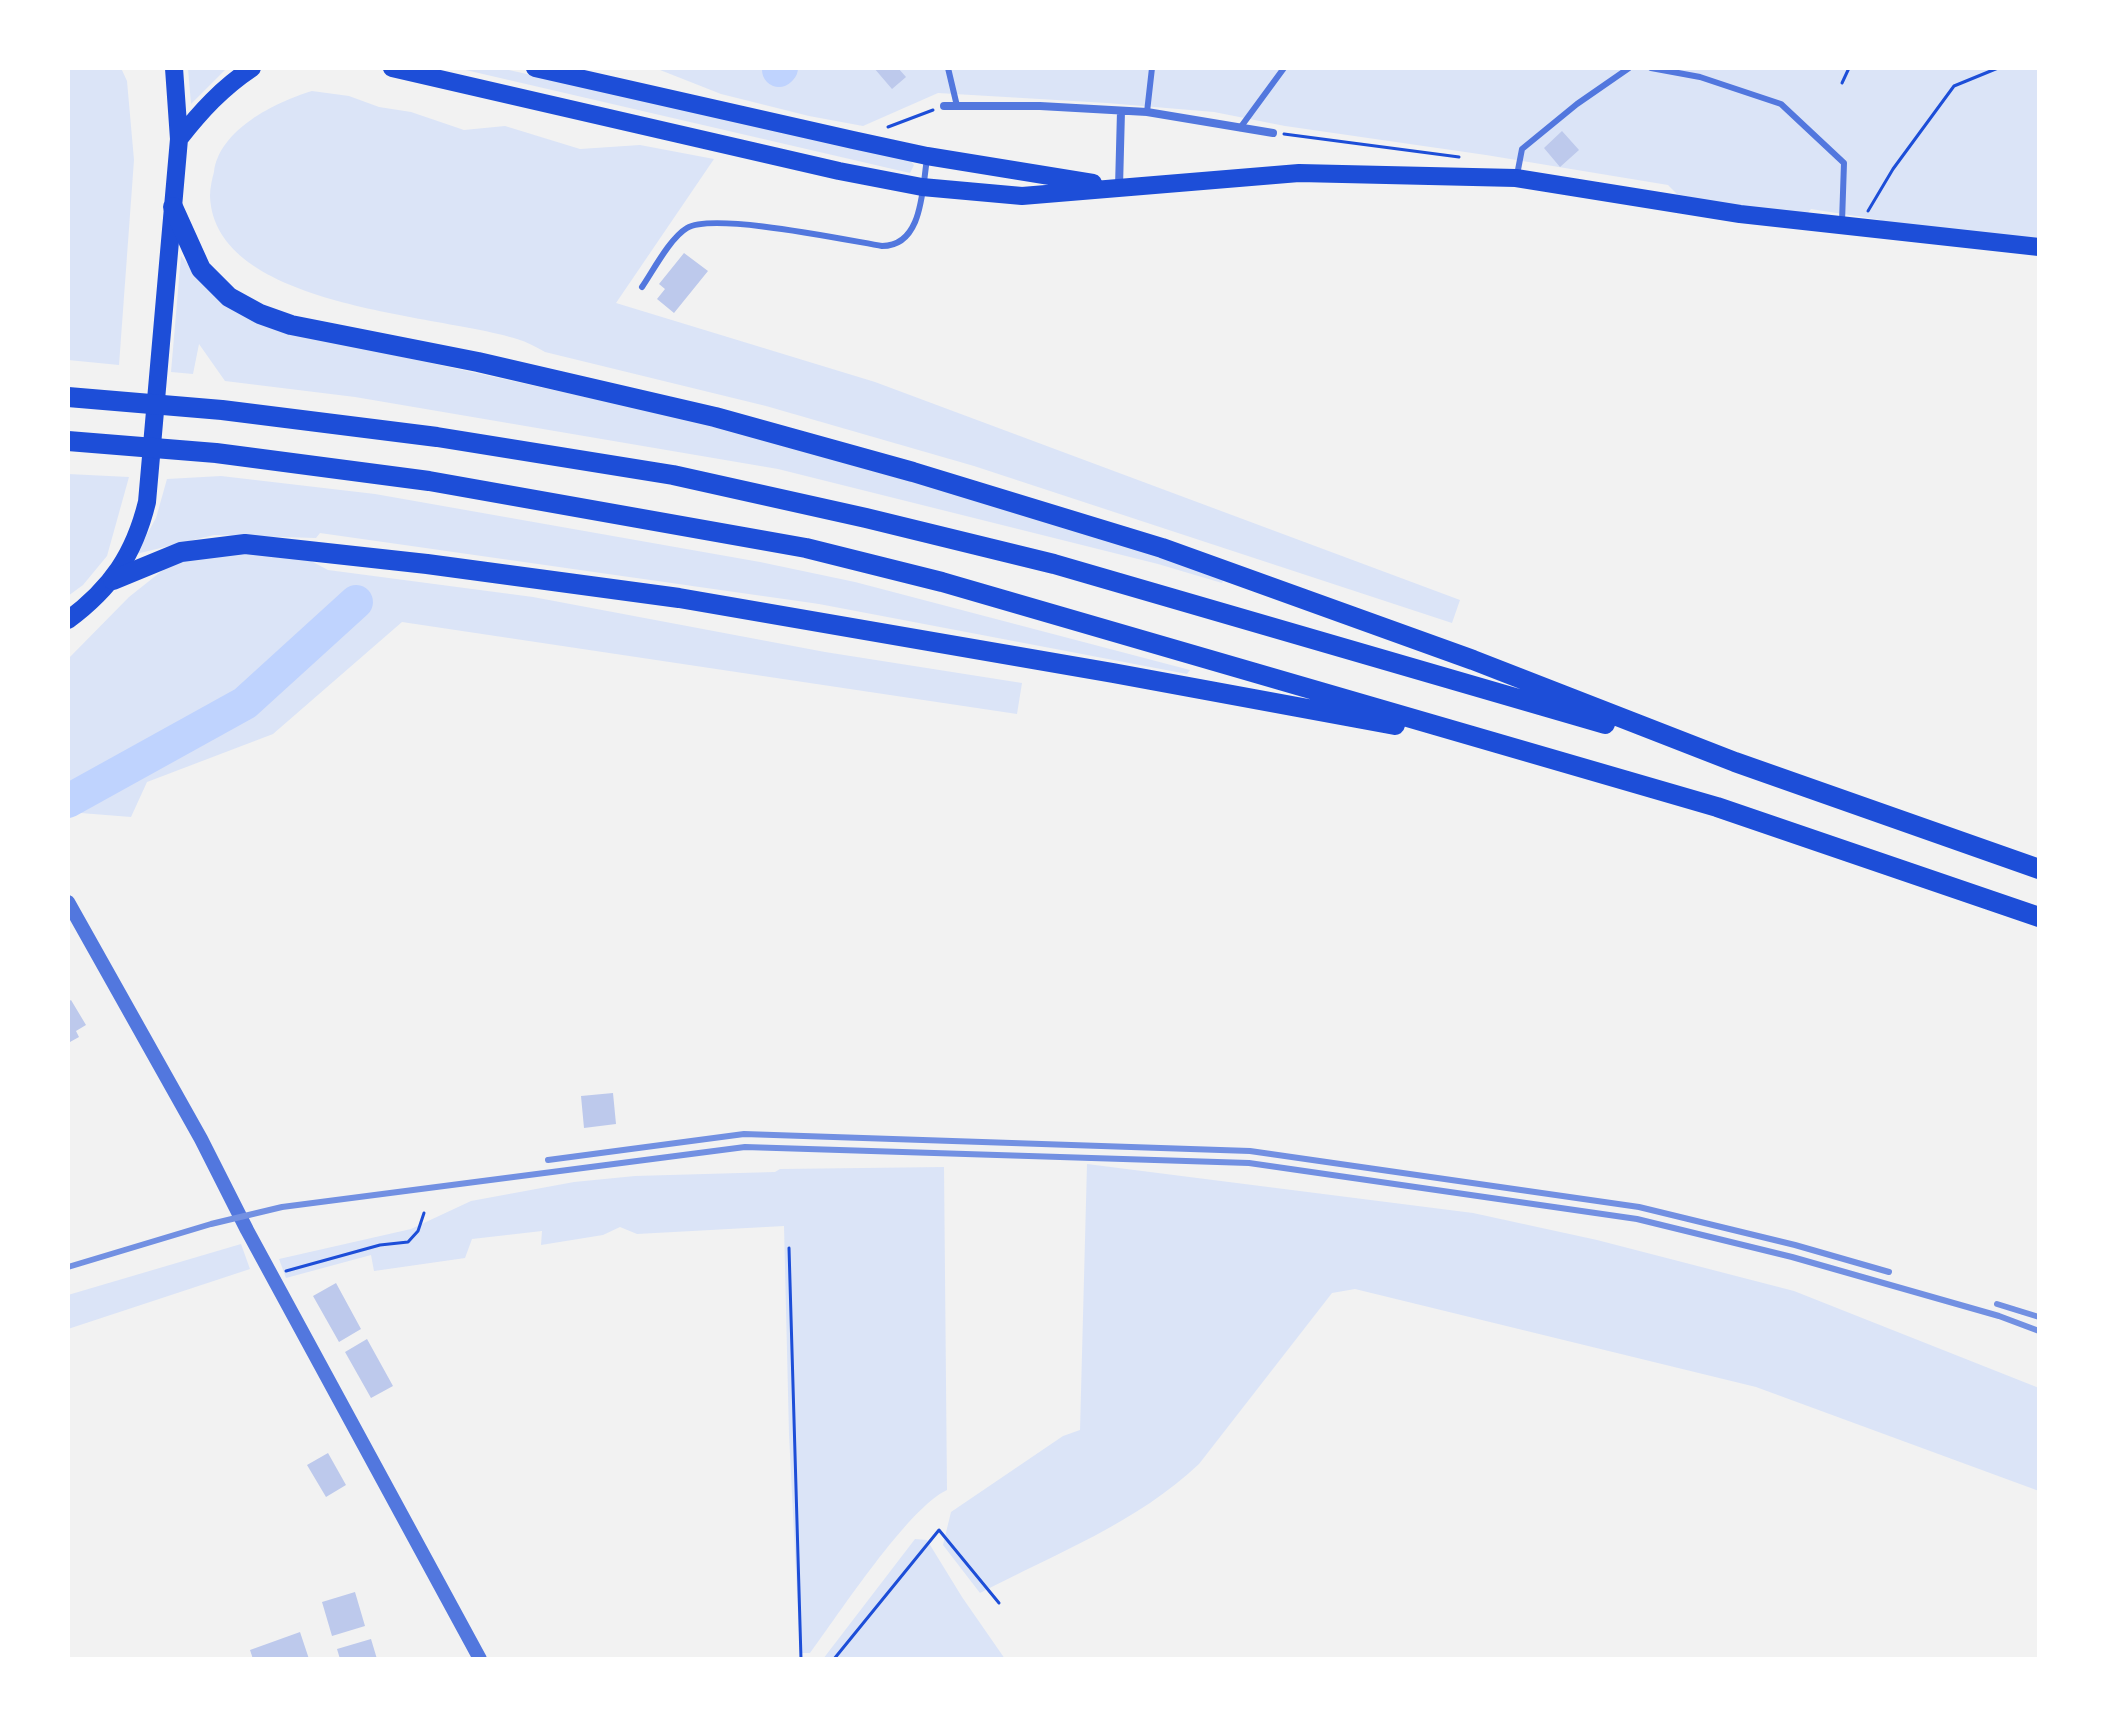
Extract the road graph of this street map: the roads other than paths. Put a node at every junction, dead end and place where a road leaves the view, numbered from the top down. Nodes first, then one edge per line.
1 (174, 68) edge
2 (252, 68) edge
3 (535, 68) edge
4 (948, 68) edge
5 (1152, 68) edge
6 (1284, 68) edge
7 (1629, 68) edge
8 (1651, 68) edge
9 (402, 69) edge
10 (944, 106) road end
11 (957, 106) junction
12 (1121, 111) junction
13 (1147, 112) junction
14 (1240, 128) junction
15 (1273, 133) road end
16 (179, 139) junction
17 (927, 156) junction
18 (1516, 178) junction
19 (922, 187) junction
20 (1119, 187) junction
21 (173, 207) junction
22 (1848, 227) junction
23 (2039, 247) edge
24 (642, 287) dead end
25 (68, 397) edge
26 (68, 441) edge
27 (113, 580) junction
28 (68, 620) edge
29 (1509, 746) junction
30 (1735, 762) junction
31 (2039, 869) edge
32 (68, 902) edge
33 (2039, 917) edge
34 (480, 1659) edge

1 - 16 highway
2 - 16 highway
3 - 17 highway
4 - 11 lane
5 - 13 lane
6 - 14 lane
7 - 18 lane
8 - 22 lane
9 - 19 highway
10 - 11 street
11 - 12 street
12 - 13 street
12 - 20 street
13 - 14 street
14 - 15 street
16 - 21 highway
17 - 19 lane
17 - 20 highway
18 - 20 highway
18 - 22 highway
19 - 20 highway
19 - 24 lane
21 - 27 highway
21 - 30 highway
22 - 23 highway
25 - 30 highway
26 - 29 highway
27 - 28 highway
27 - 29 highway
29 - 33 highway
30 - 31 highway
32 - 34 street

